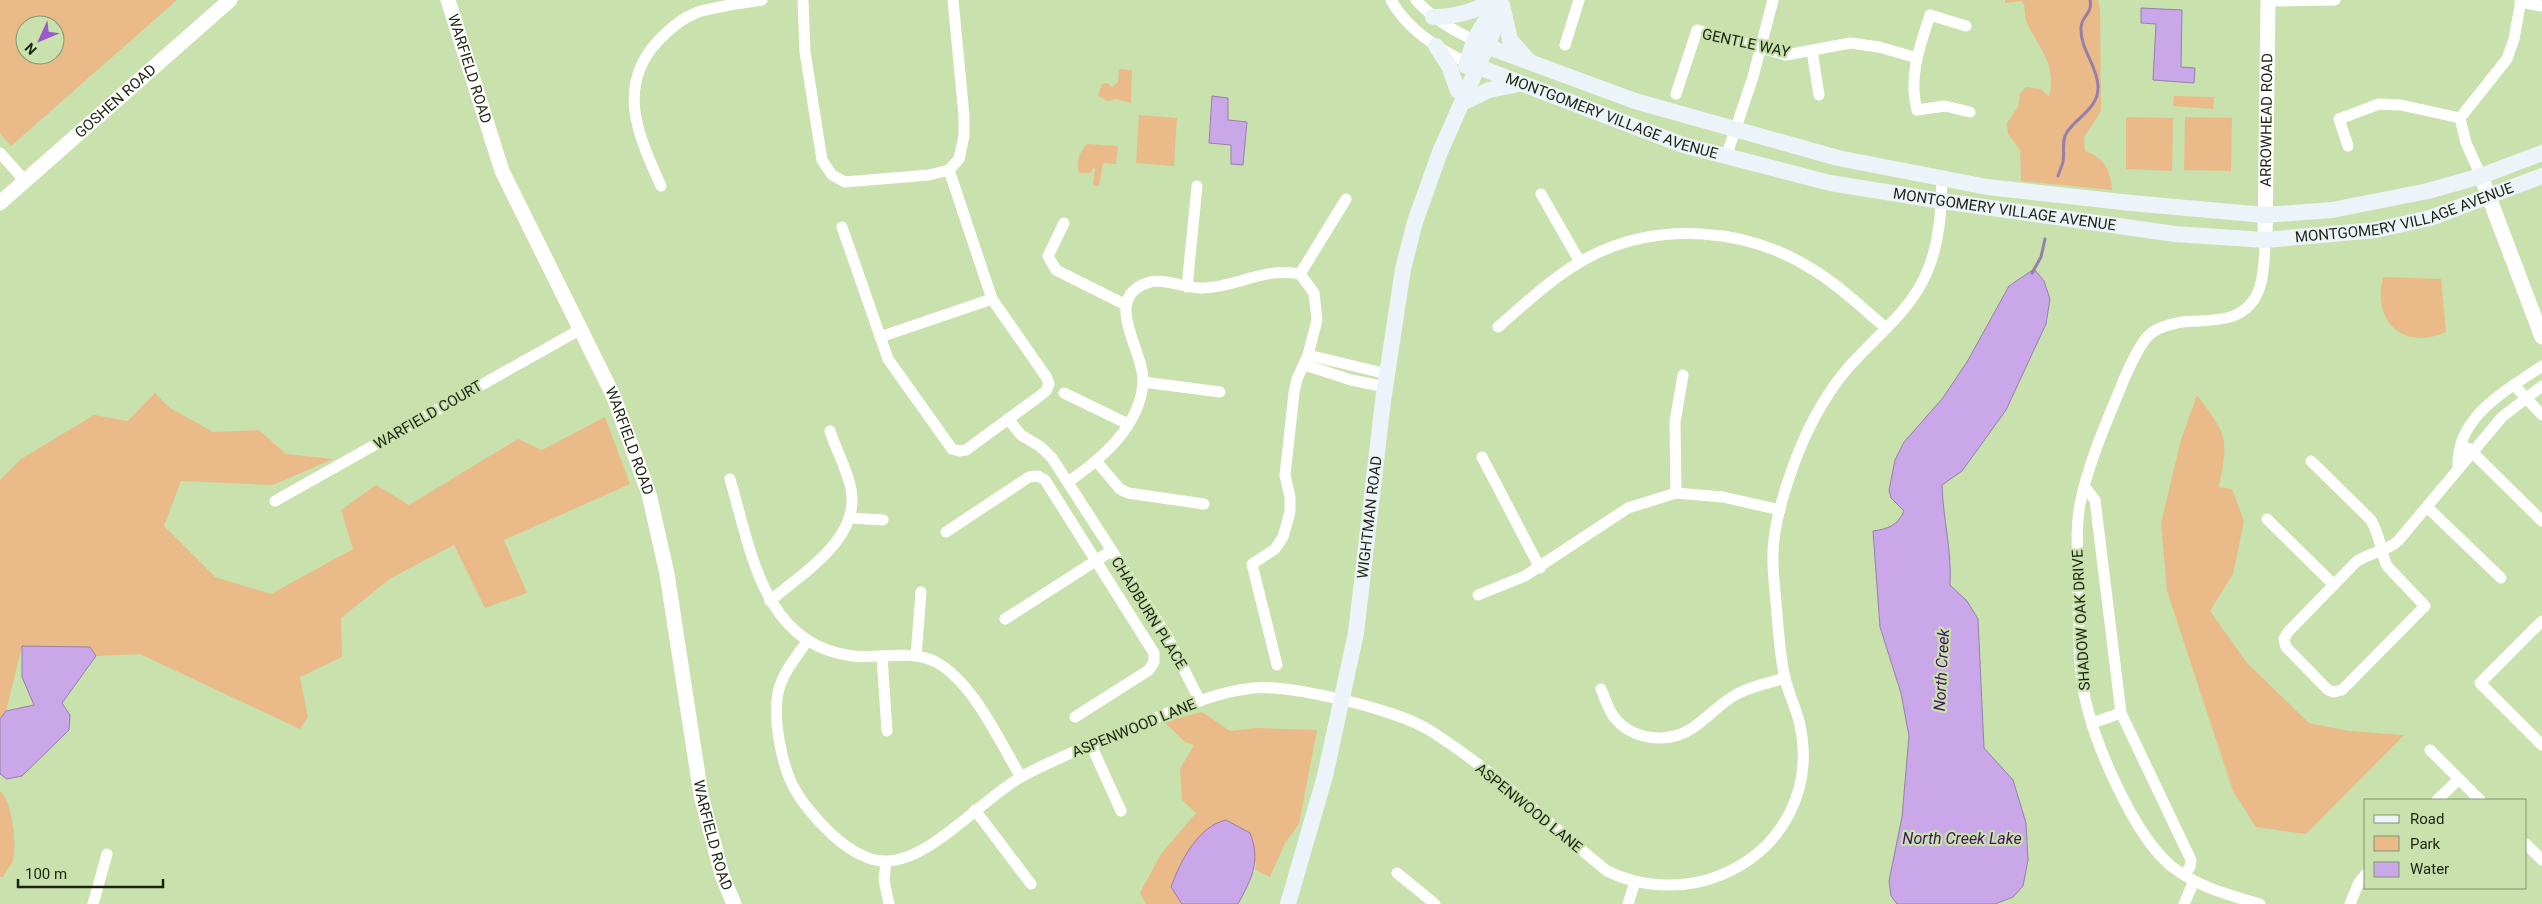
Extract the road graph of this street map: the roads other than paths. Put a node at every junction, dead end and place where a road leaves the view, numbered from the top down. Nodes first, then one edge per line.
1 (230, 0) edge
2 (448, 0) edge
3 (762, 0) edge
4 (803, 0) edge
5 (953, 0) edge
6 (1391, 0) edge
7 (1416, 0) edge
8 (1579, 0) edge
9 (1773, 0) edge
10 (2334, 0) edge
11 (2268, 1) edge
12 (2521, 1) edge
13 (1499, 2) edge
14 (2542, 6) edge
15 (1433, 17) junction
16 (1966, 26) dead end
17 (1481, 44) junction
18 (1565, 45) dead end
19 (1436, 46) junction
20 (1760, 49) junction
21 (1812, 51) junction
22 (1917, 58) junction
23 (1530, 62) junction
24 (1471, 64) junction
25 (1519, 84) junction
26 (1676, 94) dead end
27 (1819, 95) dead end
28 (1460, 97) junction
29 (1970, 112) dead end
30 (2460, 118) junction
31 (1736, 130) junction
32 (2348, 146) dead end
33 (0, 153) edge
34 (2542, 153) edge
35 (1726, 157) junction
36 (949, 170) junction
37 (2481, 176) junction
38 (2542, 176) edge
39 (1942, 179) junction
40 (25, 181) junction
41 (661, 186) dead end
42 (1196, 186) dead end
43 (1541, 194) dead end
44 (2490, 198) junction
45 (1346, 199) dead end
46 (1942, 201) junction
47 (0, 203) edge
48 (2265, 216) junction
49 (1064, 223) dead end
50 (842, 227) dead end
51 (2265, 240) junction
52 (1580, 262) junction
53 (1300, 274) junction
54 (1187, 287) junction
55 (992, 299) junction
56 (1126, 305) junction
57 (1498, 327) dead end
58 (580, 328) junction
59 (1886, 328) junction
60 (880, 337) junction
61 (2542, 337) edge
62 (1306, 360) junction
63 (2542, 366) edge
64 (1683, 375) dead end
65 (1386, 380) junction
66 (1143, 382) junction
67 (2514, 385) junction
68 (2542, 386) edge
69 (1220, 392) dead end
70 (1064, 393) dead end
71 (2524, 398) junction
72 (2542, 415) edge
73 (1008, 419) junction
74 (1128, 424) junction
75 (830, 431) dead end
76 (2462, 442) junction
77 (2472, 453) junction
78 (1482, 457) dead end
79 (2311, 461) dead end
80 (1097, 462) junction
81 (2458, 467) junction
82 (730, 479) dead end
83 (1068, 482) junction
84 (2085, 487) junction
85 (1676, 493) junction
86 (275, 502) dead end
87 (1204, 504) dead end
88 (2427, 506) junction
89 (1780, 510) junction
90 (849, 518) junction
91 (2267, 519) dead end
92 (883, 520) dead end
93 (2542, 521) edge
94 (946, 532) dead end
95 (2384, 550) junction
96 (1111, 551) junction
97 (1096, 561) junction
98 (1540, 568) junction
99 (2500, 578) dead end
100 (2334, 585) junction
101 (921, 592) dead end
102 (1478, 595) dead end
103 (770, 601) junction
104 (1005, 619) dead end
105 (2542, 621) edge
106 (808, 640) junction
107 (916, 656) junction
108 (882, 658) junction
109 (1277, 666) dead end
110 (1784, 678) junction
111 (1601, 689) dead end
112 (1341, 700) junction
113 (1200, 701) junction
114 (2121, 714) junction
115 (1075, 717) dead end
116 (2092, 724) junction
117 (887, 731) dead end
118 (1091, 745) junction
119 (2542, 745) edge
120 (2430, 750) dead end
121 (1021, 777) junction
122 (2459, 779) junction
123 (2438, 799) edge
124 (2479, 799) edge
125 (975, 810) junction
126 (1121, 811) dead end
127 (2527, 845) edge
128 (107, 854) dead end
129 (2542, 860) edge
130 (886, 862) junction
131 (1397, 873) dead end
132 (2364, 876) edge
133 (2189, 878) junction
134 (1634, 882) junction
135 (1032, 884) dead end
136 (93, 904) edge
137 (734, 904) edge
138 (889, 904) edge
139 (1288, 904) edge
140 (1435, 904) edge
141 (1628, 904) edge
142 (2184, 904) edge
143 (2260, 904) edge
144 (2350, 904) edge

1 - 40 street, GOSHEN ROAD
2 - 58 street, WARFIELD ROAD
3 - 41 street
4 - 36 street
5 - 36 street
6 - 19 street
7 - 15 street
8 - 18 street
9 - 20 street
10 - 11 street
11 - 48 street, ARROWHEAD ROAD
12 - 14 street
12 - 30 street
13 - 15 main road
13 - 17 main road, WIGHTMAN ROAD
13 - 23 main road
15 - 17 street
16 - 22 street
17 - 23 main road, MONTGOMERY VILLAGE AVENUE
17 - 24 main road, WIGHTMAN ROAD
19 - 24 street
19 - 28 main road
20 - 21 street, GENTLE WAY
20 - 26 street, GENTLE WAY
20 - 31 street
21 - 22 street, GENTLE WAY
21 - 27 street
22 - 29 street
23 - 31 main road, MONTGOMERY VILLAGE AVENUE
24 - 25 main road, MONTGOMERY VILLAGE AVENUE
24 - 28 main road, WIGHTMAN ROAD
25 - 28 main road
25 - 35 main road, MONTGOMERY VILLAGE AVENUE
28 - 65 main road, WIGHTMAN ROAD
30 - 32 street
30 - 37 street
31 - 35 street
31 - 39 main road, MONTGOMERY VILLAGE AVENUE
33 - 40 street
34 - 37 main road, MONTGOMERY VILLAGE AVENUE
35 - 46 main road, MONTGOMERY VILLAGE AVENUE
36 - 55 street
37 - 44 street
37 - 48 main road, MONTGOMERY VILLAGE AVENUE
38 - 44 main road, MONTGOMERY VILLAGE AVENUE
39 - 46 street, ASPENWOOD LANE
39 - 48 main road, MONTGOMERY VILLAGE AVENUE
40 - 47 street, GOSHEN ROAD
42 - 54 street
43 - 52 street
44 - 51 main road, MONTGOMERY VILLAGE AVENUE
44 - 61 street
45 - 53 street
46 - 51 main road, MONTGOMERY VILLAGE AVENUE
46 - 59 street, ASPENWOOD LANE
48 - 51 street, ARROWHEAD ROAD
49 - 56 street
50 - 60 street
51 - 84 street, SHADOW OAK DRIVE
52 - 57 street
52 - 59 street
53 - 54 street
53 - 62 street
54 - 56 street
55 - 60 street
55 - 73 street
56 - 66 street
58 - 86 street, WARFIELD COURT
58 - 137 street, WARFIELD ROAD
59 - 89 street, ASPENWOOD LANE
60 - 73 street
62 - 65 street
62 - 109 street
63 - 67 street
64 - 85 street
65 - 112 main road, WIGHTMAN ROAD
66 - 69 street
66 - 74 street
67 - 71 street
67 - 76 street
68 - 71 street
70 - 74 street
71 - 72 street
71 - 77 street
73 - 83 street, CHADBURN PLACE
74 - 80 street
75 - 90 street
76 - 77 street
76 - 81 street
77 - 81 street
77 - 93 street
78 - 98 street
79 - 95 street
80 - 83 street
80 - 87 street
81 - 88 street
82 - 103 street
83 - 96 street, CHADBURN PLACE
84 - 114 street, SHADOW OAK DRIVE
84 - 116 street, SHADOW OAK DRIVE
85 - 89 street
85 - 98 street
88 - 95 street
88 - 99 street
89 - 110 street, ASPENWOOD LANE
90 - 92 street
90 - 103 street
91 - 100 street
94 - 97 street, CHADBURN PLACE
95 - 100 street
95 - 100 street
96 - 97 street, CHADBURN PLACE
96 - 113 street, CHADBURN PLACE
97 - 104 street, CHADBURN PLACE
97 - 115 street, CHADBURN PLACE
98 - 102 street
101 - 107 street
103 - 106 street
105 - 119 street
106 - 108 street
106 - 130 street, ASPENWOOD LANE
107 - 108 street
107 - 121 street
108 - 117 street
110 - 111 street
110 - 134 street, ASPENWOOD LANE
112 - 113 street, ASPENWOOD LANE
112 - 134 street, ASPENWOOD LANE
112 - 139 main road, WIGHTMAN ROAD
113 - 118 street, ASPENWOOD LANE
114 - 116 street
114 - 133 street, SHADOW OAK DRIVE
116 - 133 street, SHADOW OAK DRIVE
118 - 121 street, ASPENWOOD LANE
118 - 126 street
120 - 122 street
121 - 125 street, ASPENWOOD LANE
122 - 123 street
122 - 124 street
125 - 130 street, ASPENWOOD LANE
125 - 135 street
127 - 129 street
128 - 136 street
130 - 138 street
131 - 140 street
132 - 144 street
133 - 142 street
133 - 143 street, SHADOW OAK DRIVE
134 - 141 street

